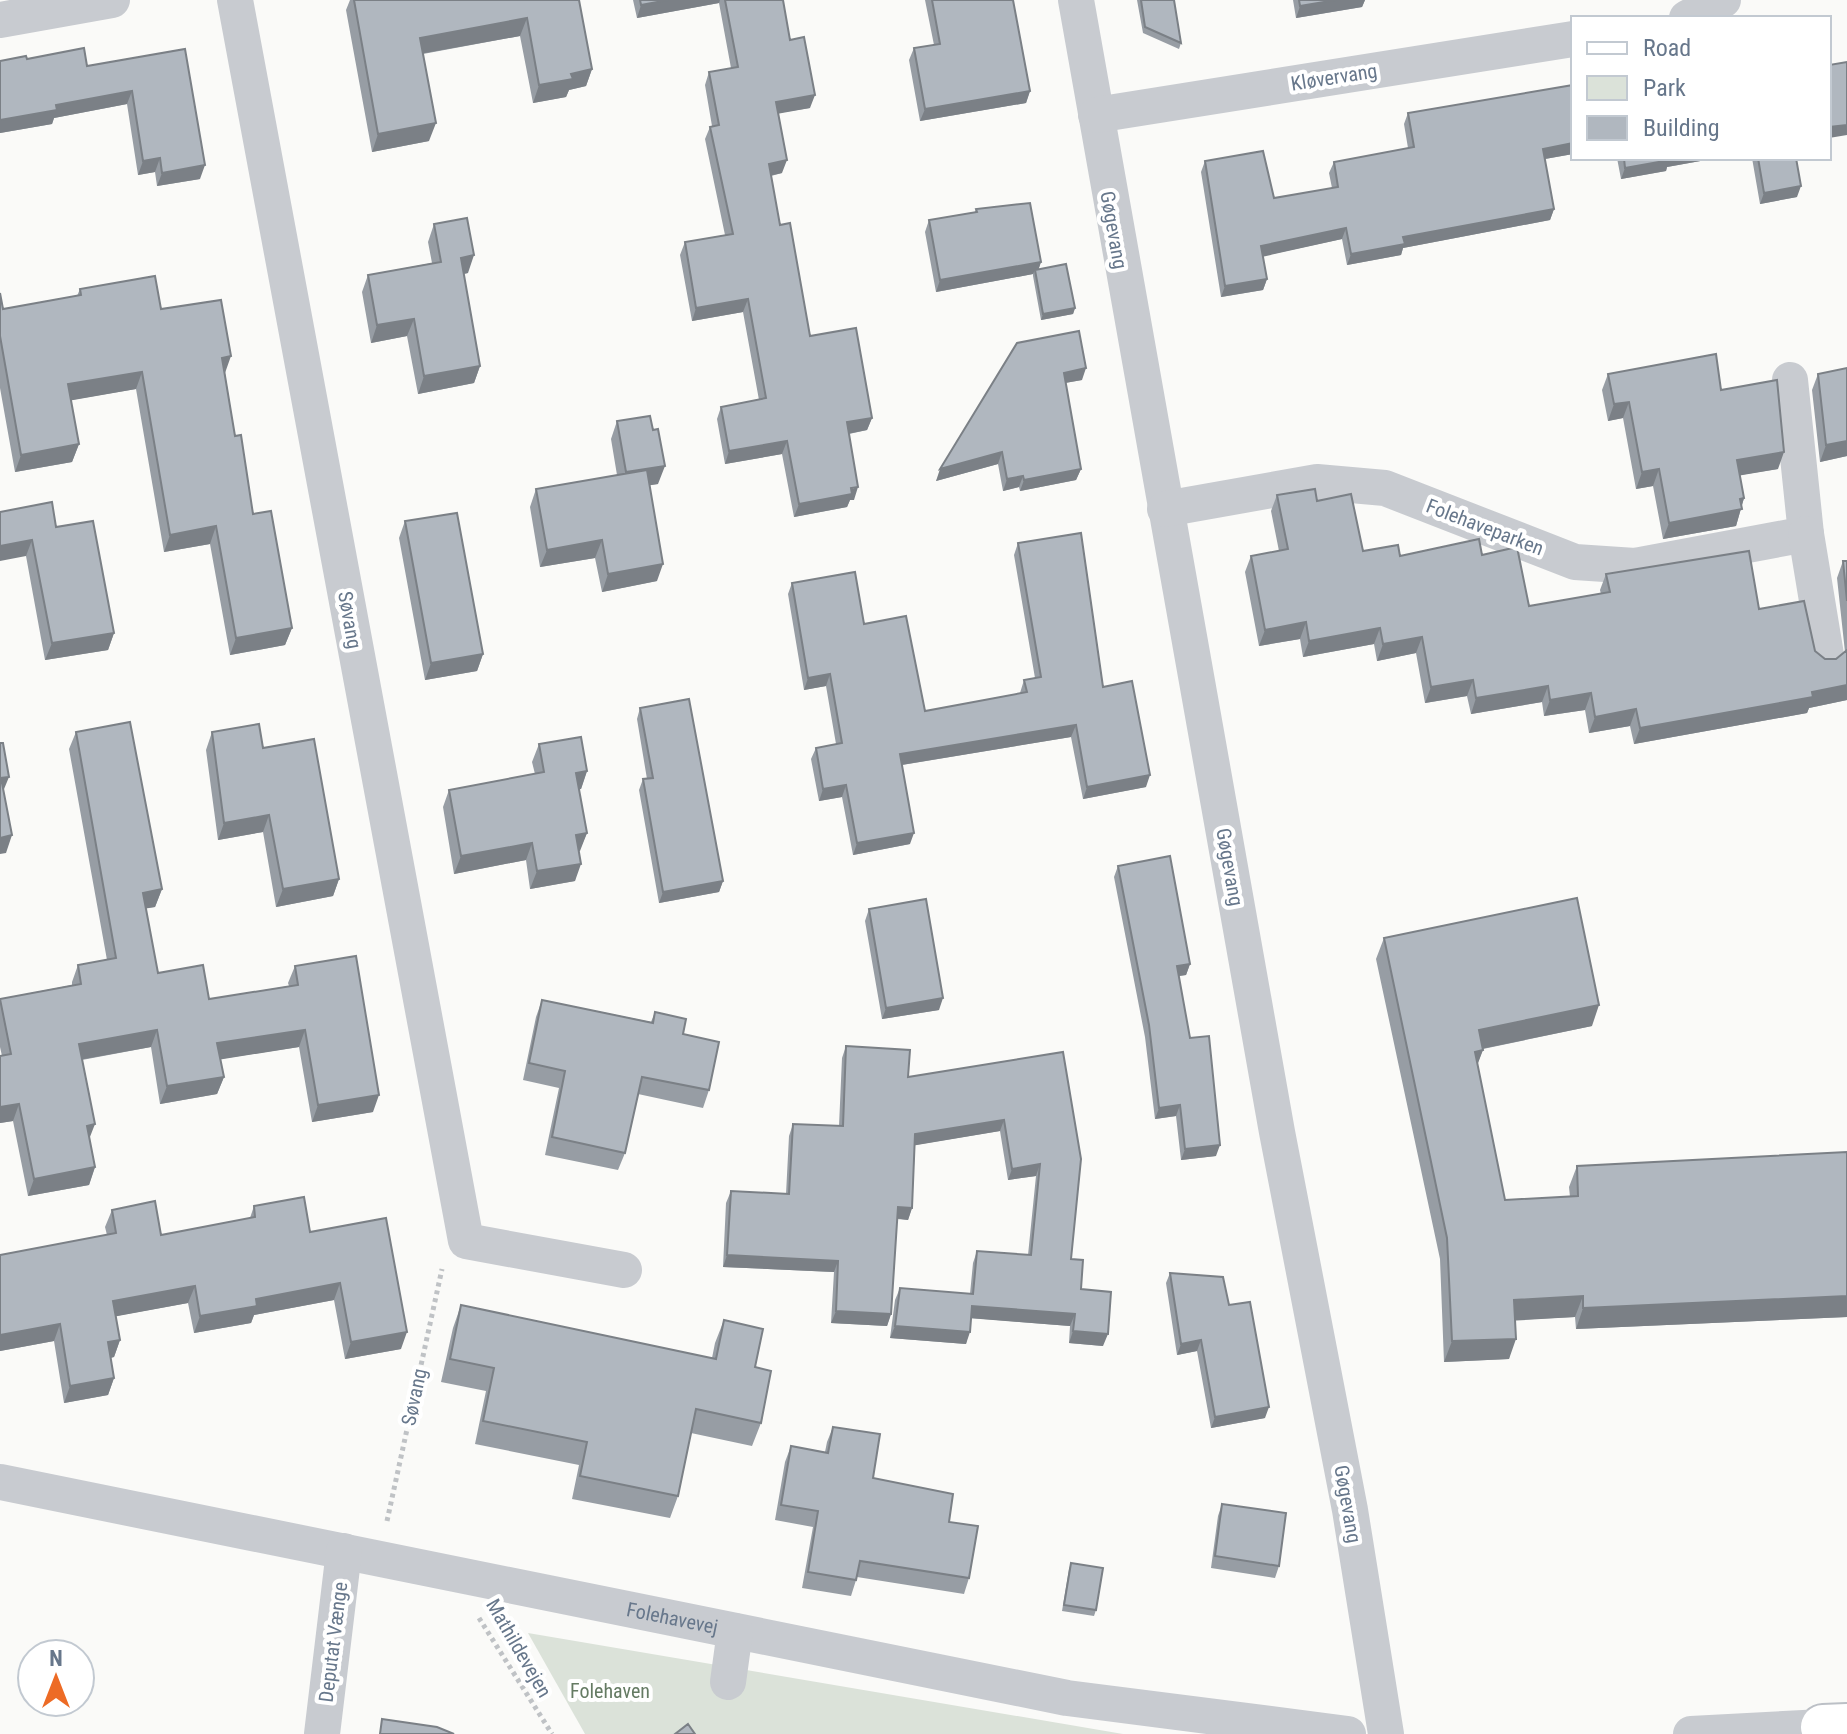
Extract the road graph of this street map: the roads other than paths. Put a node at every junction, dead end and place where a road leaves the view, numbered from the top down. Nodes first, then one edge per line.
1 (112, 0) edge
2 (235, 0) edge
3 (1076, 0) edge
4 (1723, 0) edge
5 (1691, 16) edge
6 (0, 20) edge
7 (1571, 39) edge
8 (1096, 115) junction
9 (1790, 380) dead end
10 (1165, 509) junction
11 (1806, 534) junction
12 (1826, 655) edge
13 (624, 1270) dead end
14 (0, 1482) edge
15 (358, 1555) junction
16 (735, 1631) junction
17 (728, 1682) dead end
18 (1835, 1726) edge
19 (322, 1734) edge
20 (1348, 1734) edge
21 (1386, 1734) edge
22 (1691, 1734) edge

1 - 6 street
2 - 13 street, Søvang
3 - 8 street, Gøgevang
4 - 5 street
7 - 8 street, Kløvervang
8 - 10 street, Gøgevang
9 - 11 street
10 - 11 street, Folehaveparken
10 - 21 street, Gøgevang
11 - 12 street
14 - 15 street, Folehavevej
15 - 16 street, Folehavevej
15 - 19 street, Deputat Vænge
16 - 17 street
16 - 20 street, Folehavevej
18 - 22 street

